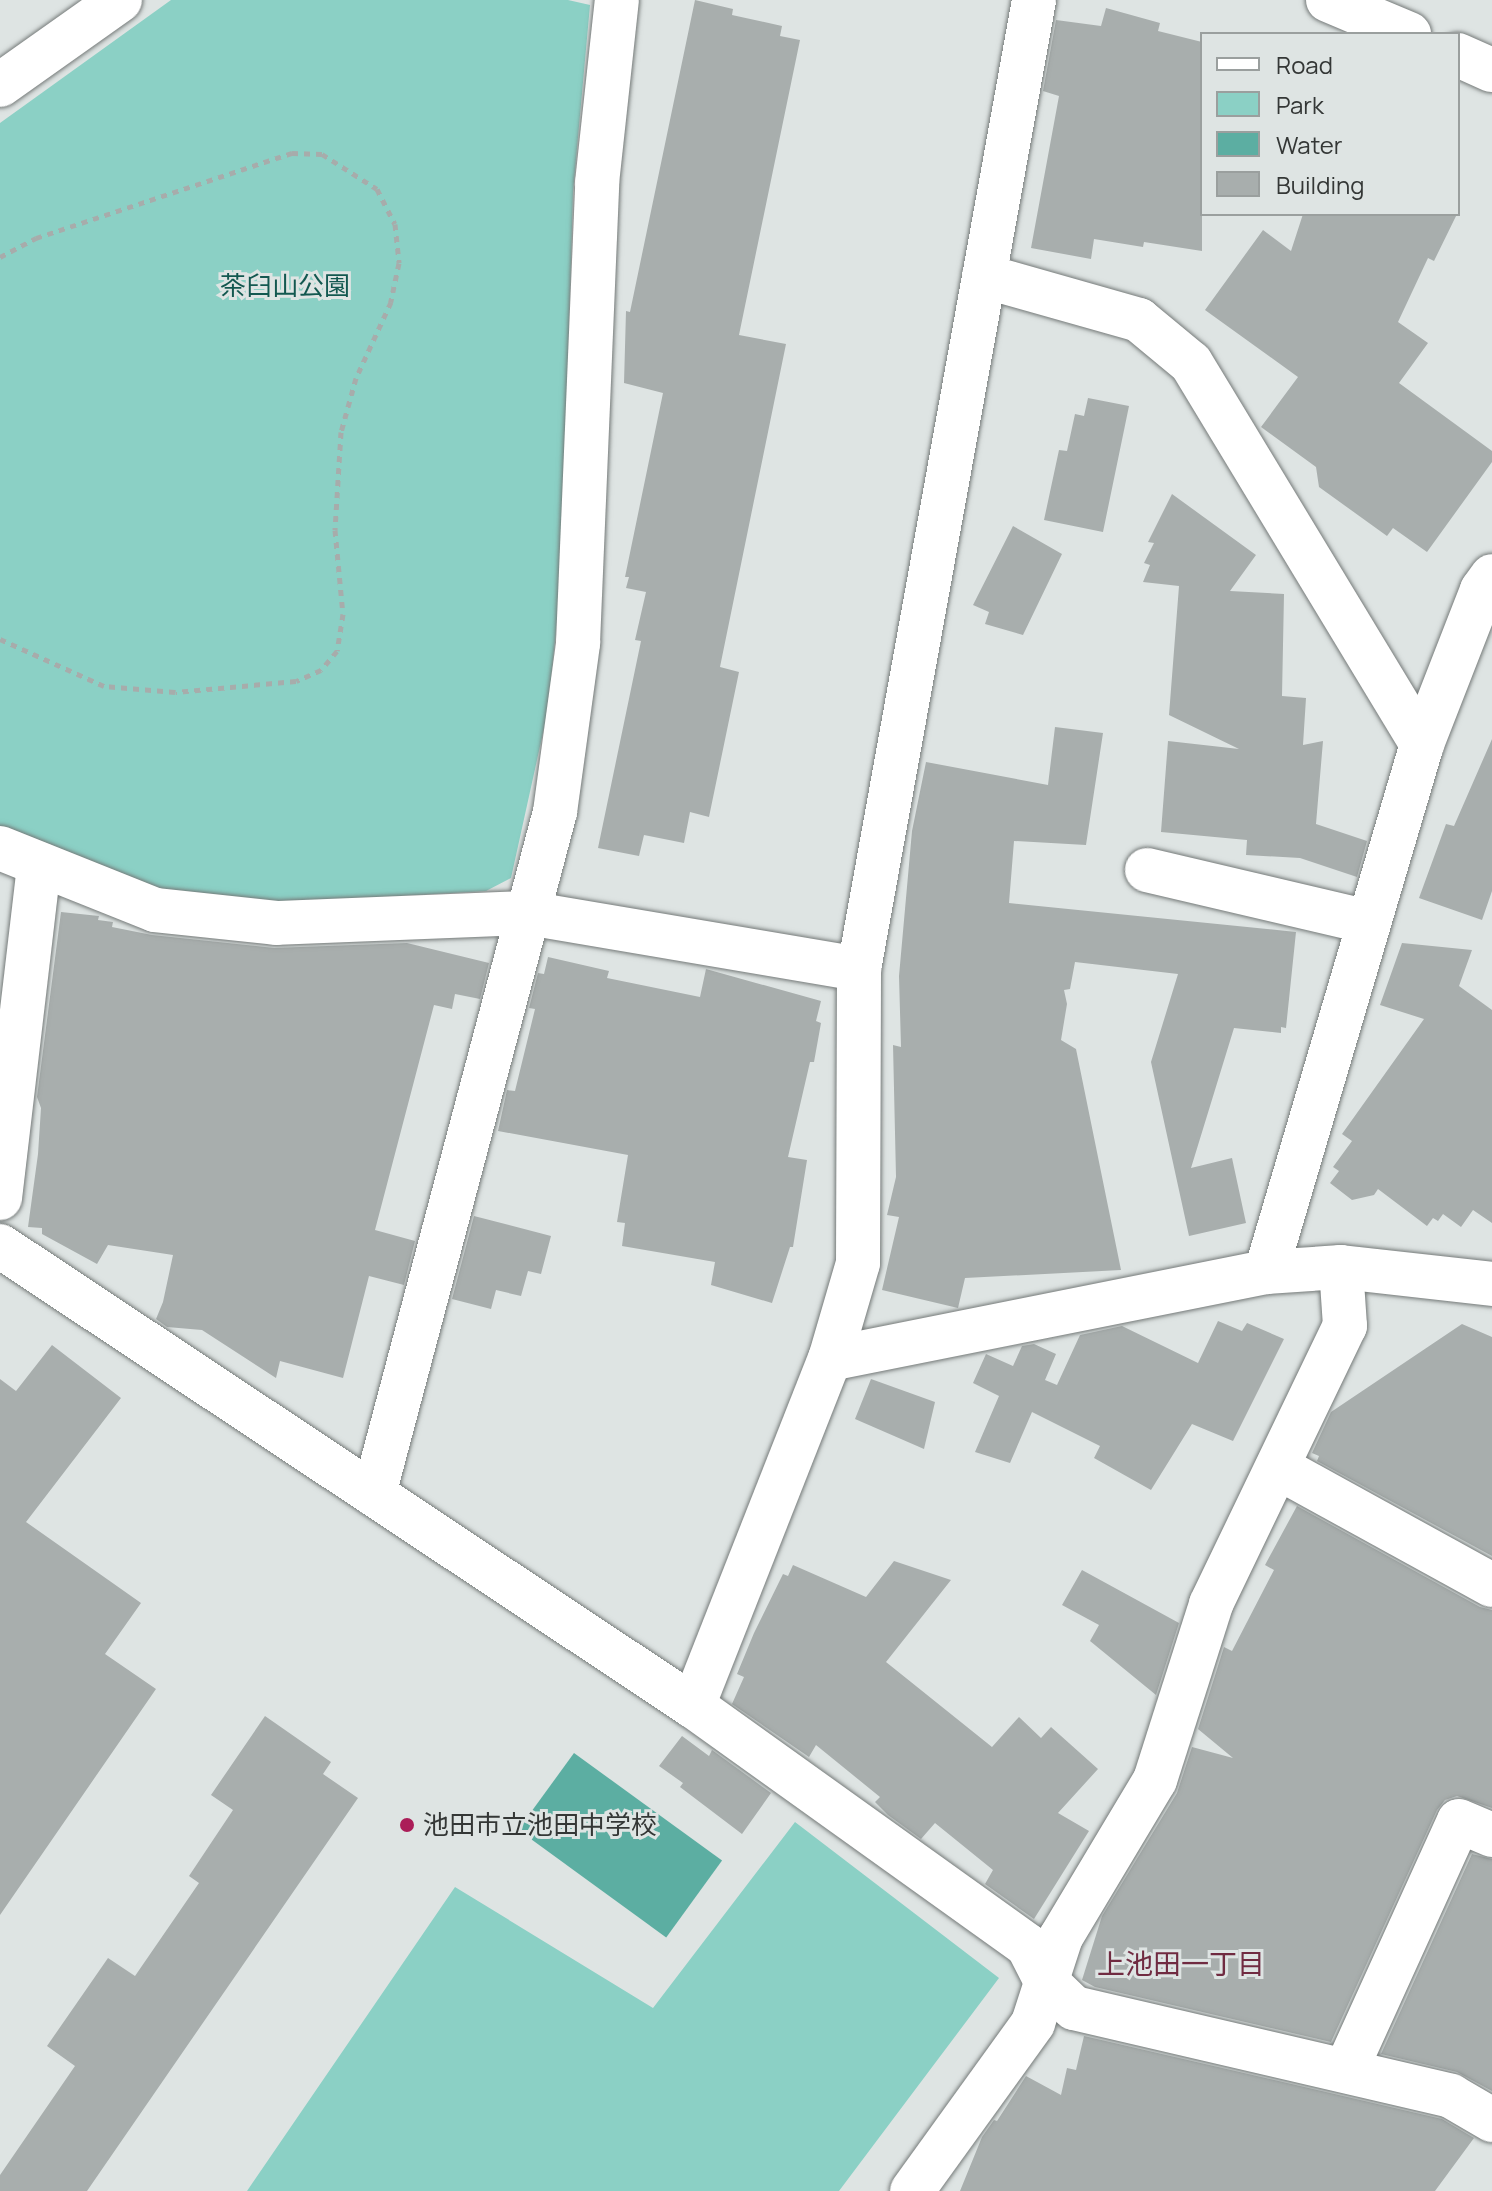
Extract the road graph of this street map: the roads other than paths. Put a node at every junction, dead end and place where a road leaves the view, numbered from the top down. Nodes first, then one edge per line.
1 (120, 0) edge
2 (617, 0) edge
3 (1034, 0) edge
4 (1328, 0) edge
5 (1404, 32) edge
6 (0, 85) edge
7 (984, 276) junction
8 (1492, 576) edge
9 (1422, 744) junction
10 (19, 856) edge
11 (1147, 870) dead end
12 (528, 913) junction
13 (1369, 922) junction
14 (859, 969) junction
15 (0, 1198) edge
16 (0, 1246) edge
17 (1341, 1267) junction
18 (1266, 1272) junction
19 (1490, 1281) edge
20 (830, 1359) junction
21 (1279, 1468) junction
22 (374, 1494) junction
23 (1492, 1585) edge
24 (693, 1706) junction
25 (1492, 1835) edge
26 (1046, 1981) junction
27 (1346, 2070) junction
28 (1492, 2120) edge
29 (912, 2191) edge

1 - 6 street
2 - 12 street
3 - 7 street
4 - 5 street
7 - 9 street
7 - 14 street
8 - 9 street
9 - 13 street
10 - 12 street
10 - 15 street
11 - 13 street
12 - 14 street
12 - 22 street
13 - 18 street
14 - 20 street
16 - 22 street
17 - 18 street
17 - 19 street
17 - 21 street
18 - 20 street
20 - 24 street
21 - 23 street
21 - 26 street
22 - 24 street
24 - 26 street
25 - 27 street
26 - 27 street
26 - 29 street
27 - 28 street

